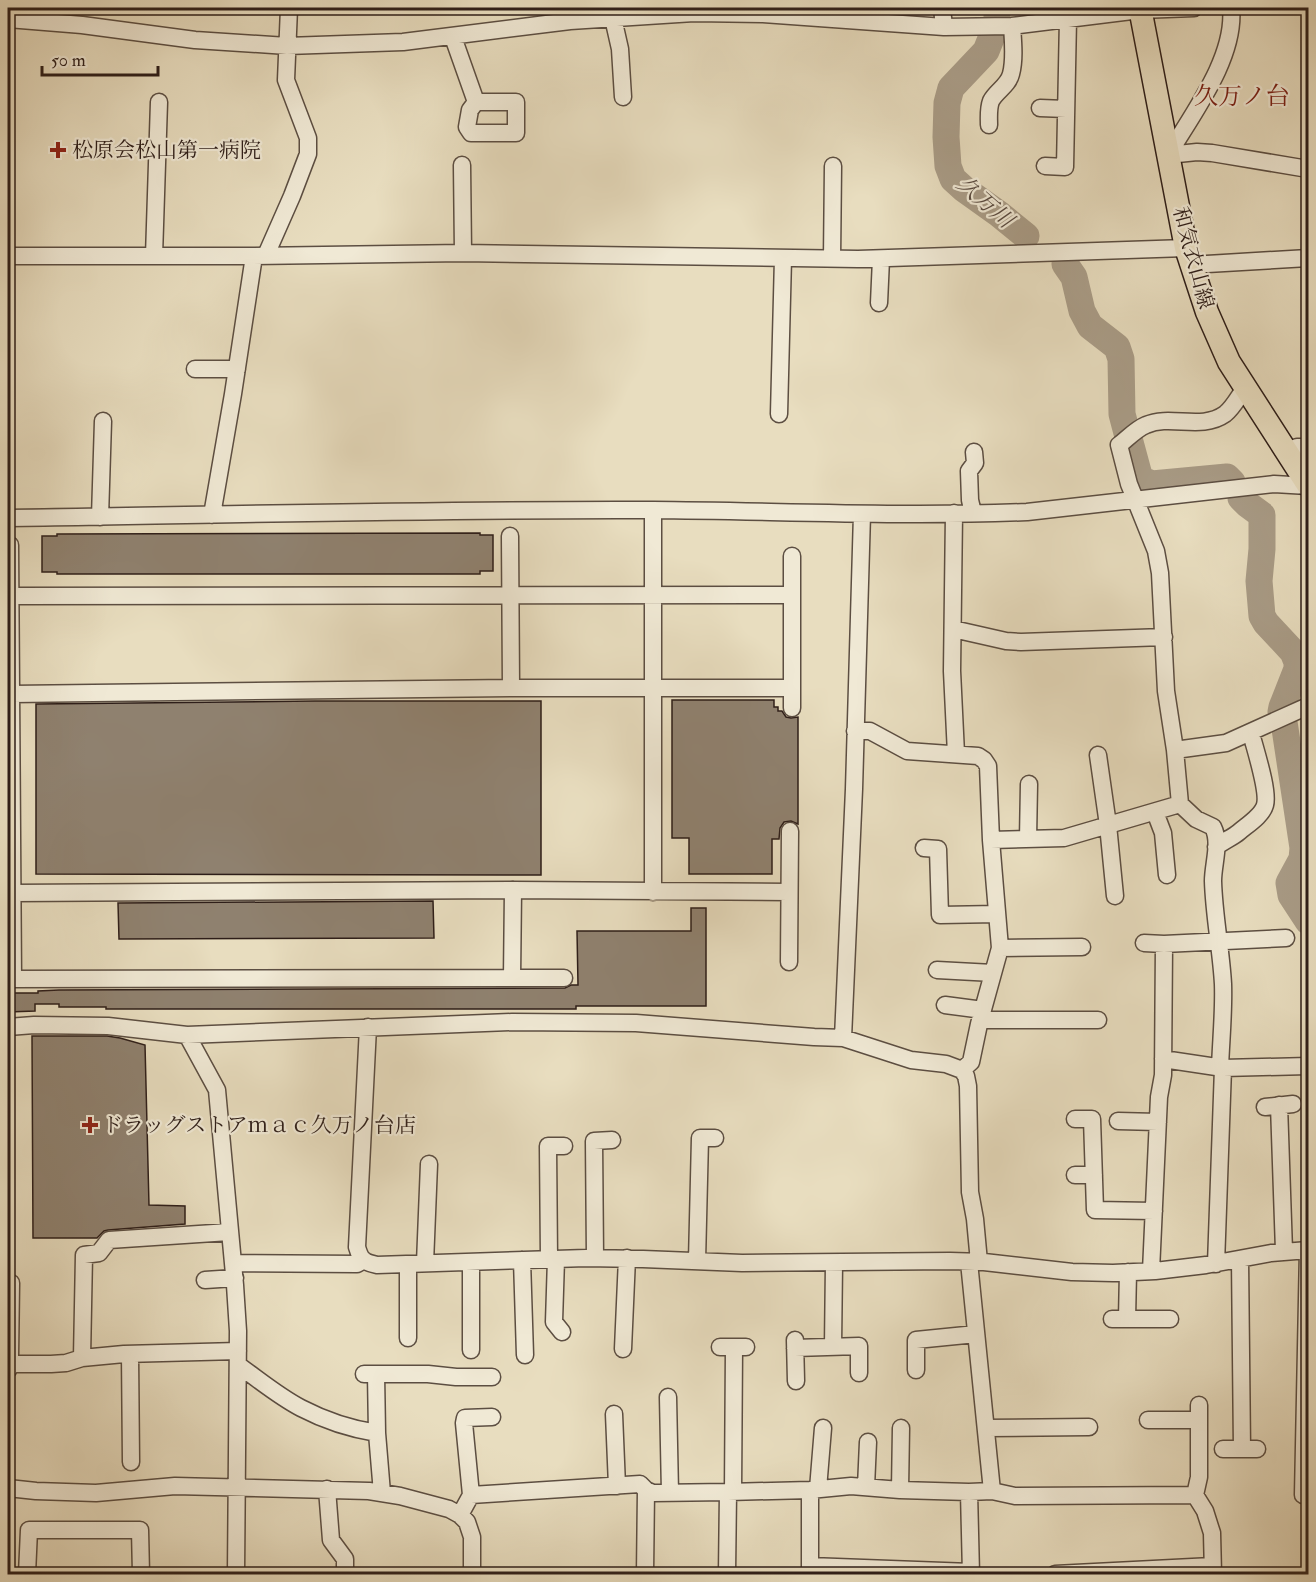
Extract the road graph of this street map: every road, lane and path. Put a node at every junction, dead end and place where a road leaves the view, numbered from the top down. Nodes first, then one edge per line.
1 (289, 8) edge
2 (542, 8) edge
3 (942, 8) edge
4 (1194, 8) edge
5 (1231, 8) edge
6 (1140, 9) edge
7 (863, 15) edge
8 (1063, 15) edge
9 (613, 18) junction
10 (8, 19) edge
11 (1022, 19) edge
12 (546, 24) junction
13 (944, 27) junction
14 (453, 37) junction
15 (286, 46) junction
16 (623, 97) dead end
17 (160, 102) dead end
18 (476, 102) dead end
19 (1040, 108) dead end
20 (1066, 109) junction
21 (989, 125) dead end
22 (1168, 155) junction
23 (462, 165) dead end
24 (833, 166) dead end
25 (1045, 166) dead end
26 (1308, 169) edge
27 (463, 254) junction
28 (8, 256) edge
29 (154, 256) junction
30 (260, 256) junction
31 (1188, 257) junction
32 (783, 258) junction
33 (1308, 258) edge
34 (832, 259) junction
35 (881, 259) junction
36 (879, 303) dead end
37 (195, 369) dead end
38 (237, 369) junction
39 (1245, 388) junction
40 (779, 414) dead end
41 (103, 421) dead end
42 (1298, 449) edge
43 (974, 452) dead end
44 (1308, 486) edge
45 (1134, 500) junction
46 (653, 510) junction
47 (954, 513) junction
48 (973, 513) junction
49 (862, 514) junction
50 (212, 515) junction
51 (100, 517) junction
52 (8, 518) edge
53 (510, 536) dead end
54 (10, 545) dead end
55 (792, 556) dead end
56 (792, 595) junction
57 (9, 596) edge
58 (511, 596) junction
59 (652, 596) junction
60 (953, 628) junction
61 (1164, 638) junction
62 (511, 688) junction
63 (654, 688) junction
64 (792, 688) junction
65 (12, 694) junction
66 (1308, 706) edge
67 (792, 708) dead end
68 (855, 730) junction
69 (1251, 733) junction
70 (1175, 750) junction
71 (10, 753) edge
72 (956, 754) junction
73 (1098, 755) dead end
74 (10, 778) edge
75 (1029, 784) dead end
76 (1180, 804) junction
77 (1155, 812) junction
78 (1108, 825) junction
79 (790, 831) dead end
80 (1028, 839) junction
81 (991, 840) junction
82 (1216, 847) junction
83 (924, 848) dead end
84 (1167, 875) dead end
85 (513, 890) junction
86 (653, 892) junction
87 (789, 892) junction
88 (13, 893) junction
89 (1115, 896) dead end
90 (998, 914) junction
91 (1286, 938) dead end
92 (1218, 942) junction
93 (1144, 943) dead end
94 (1164, 944) junction
95 (1082, 947) dead end
96 (1000, 948) junction
97 (789, 962) dead end
98 (937, 970) dead end
99 (993, 973) junction
100 (512, 978) junction
101 (564, 978) dead end
102 (10, 979) edge
103 (945, 1005) dead end
104 (982, 1015) junction
105 (1098, 1020) dead end
106 (8, 1027) edge
107 (368, 1027) junction
108 (187, 1035) junction
109 (843, 1038) junction
110 (1163, 1059) junction
111 (1308, 1065) edge
112 (1222, 1068) junction
113 (962, 1070) junction
114 (1279, 1105) dead end
115 (1075, 1119) dead end
116 (1118, 1121) dead end
117 (1158, 1122) junction
118 (715, 1138) dead end
119 (612, 1140) dead end
120 (564, 1146) dead end
121 (430, 1164) dead end
122 (1075, 1175) dead end
123 (1094, 1175) junction
124 (1154, 1211) junction
125 (229, 1232) junction
126 (1284, 1251) junction
127 (595, 1258) junction
128 (627, 1258) junction
129 (552, 1259) junction
130 (1240, 1259) junction
131 (364, 1260) junction
132 (522, 1260) junction
133 (697, 1261) junction
134 (471, 1262) junction
135 (974, 1262) junction
136 (417, 1263) junction
137 (834, 1263) junction
138 (1216, 1264) junction
139 (234, 1271) junction
140 (1151, 1271) junction
141 (1128, 1272) junction
142 (205, 1280) dead end
143 (8, 1283) edge
144 (1170, 1319) dead end
145 (562, 1332) dead end
146 (976, 1334) junction
147 (408, 1338) dead end
148 (734, 1347) dead end
149 (833, 1347) junction
150 (624, 1349) dead end
151 (471, 1350) dead end
152 (130, 1354) junction
153 (525, 1355) dead end
154 (82, 1358) junction
155 (238, 1358) junction
156 (10, 1367) edge
157 (916, 1370) dead end
158 (862, 1373) dead end
159 (492, 1377) dead end
160 (796, 1381) dead end
161 (668, 1397) dead end
162 (614, 1414) dead end
163 (492, 1417) dead end
164 (1148, 1421) dead end
165 (823, 1428) dead end
166 (901, 1428) dead end
167 (986, 1428) junction
168 (1080, 1432) dead end
169 (377, 1433) junction
170 (868, 1442) dead end
171 (1223, 1449) dead end
172 (130, 1462) dead end
173 (617, 1485) junction
174 (237, 1487) junction
175 (866, 1487) junction
176 (8, 1488) edge
177 (327, 1489) junction
178 (646, 1490) junction
179 (814, 1490) junction
180 (900, 1490) junction
181 (992, 1491) junction
182 (730, 1492) junction
183 (969, 1492) junction
184 (382, 1493) junction
185 (670, 1493) junction
186 (471, 1495) junction
187 (1195, 1495) junction
188 (1303, 1495) dead end
189 (460, 1515) junction
190 (810, 1570) edge
191 (1213, 1570) edge
192 (971, 1573) edge
193 (27, 1575) edge
194 (141, 1575) edge
195 (236, 1575) edge
196 (345, 1575) edge
197 (472, 1575) edge
198 (645, 1575) edge
199 (727, 1575) edge
200 (1055, 1575) edge

1 - 15 street
2 - 12 street
3 - 13 street
4 - 6 street
5 - 22 street
6 - 8 street
6 - 22 main road, 和気衣山線
7 - 9 street
7 - 13 street
8 - 11 street
8 - 20 street
9 - 12 street
9 - 16 street
10 - 15 street
11 - 13 street
11 - 21 street
12 - 14 street
14 - 15 street
14 - 18 street
15 - 30 street
17 - 29 street
19 - 20 street
20 - 25 street
22 - 26 street
22 - 31 main road, 和気衣山線
23 - 27 street
24 - 34 street
27 - 30 street
27 - 32 street
28 - 29 street
29 - 30 street
30 - 38 street
31 - 33 street
31 - 35 street
31 - 39 main road, 和気衣山線
32 - 34 street
32 - 40 street
34 - 35 street
35 - 36 street
37 - 38 street
38 - 50 street
39 - 42 main road, 和気衣山線
39 - 45 street
41 - 51 street
42 - 44 main road, 和気衣山線
43 - 48 street
44 - 45 street
45 - 48 street
45 - 61 street
46 - 49 street
46 - 50 street
46 - 59 street
47 - 48 street
47 - 49 street
47 - 60 street
49 - 68 street
50 - 51 street
51 - 52 street
53 - 58 street
54 - 57 street
55 - 56 street
56 - 59 street
56 - 64 street
57 - 58 street
57 - 65 street
58 - 59 street
58 - 62 street
59 - 63 street
60 - 61 street
60 - 72 street
61 - 70 street
62 - 63 street
62 - 65 street
63 - 64 street
63 - 86 street
64 - 67 street
65 - 71 street
66 - 69 street
68 - 72 street
68 - 109 street
69 - 70 street
69 - 82 street
70 - 76 street
71 - 74 street
72 - 81 street
73 - 78 street
74 - 88 street
75 - 80 street
76 - 77 street
76 - 82 street
77 - 78 street
77 - 84 street
78 - 80 street
78 - 89 street
79 - 87 street
80 - 81 street
81 - 90 street
82 - 92 street
83 - 90 street
85 - 86 street
85 - 88 street
85 - 100 street
86 - 87 street
87 - 97 street
88 - 102 street
90 - 96 street
91 - 92 street
92 - 94 street
92 - 112 street
93 - 94 street
94 - 110 street
95 - 96 street
96 - 99 street
98 - 99 street
99 - 104 street
100 - 101 street
100 - 102 street
103 - 104 street
104 - 105 street
104 - 113 street
106 - 108 street
107 - 108 street
107 - 109 street
107 - 131 street
108 - 125 street
109 - 113 street
110 - 112 street
110 - 117 street
111 - 112 street
112 - 138 street
113 - 135 street
114 - 126 street
115 - 123 street
116 - 117 street
117 - 124 street
118 - 133 street
119 - 127 street
120 - 129 street
121 - 136 street
122 - 123 street
123 - 124 street
124 - 140 street
125 - 139 street
125 - 154 street
126 - 130 street
126 - 188 street
127 - 128 street
127 - 129 street
128 - 133 street
128 - 150 street
129 - 132 street
129 - 145 street
130 - 138 street
130 - 171 street
131 - 136 street
131 - 139 street
132 - 134 street
132 - 153 street
133 - 137 street
134 - 136 street
134 - 151 street
135 - 137 street
135 - 141 street
135 - 146 street
136 - 147 street
137 - 149 street
138 - 140 street
139 - 142 street
139 - 155 street
140 - 141 street
141 - 144 street
143 - 156 street
146 - 157 street
146 - 167 street
148 - 182 street
149 - 158 street
149 - 160 street
152 - 154 street
152 - 155 street
152 - 172 street
154 - 156 street
155 - 169 street
155 - 174 street
159 - 169 street
161 - 185 street
162 - 173 street
163 - 186 street
164 - 187 street
165 - 179 street
166 - 180 street
167 - 168 street
167 - 181 street
169 - 184 street
170 - 175 street
173 - 178 street
173 - 186 street
174 - 176 street
174 - 177 street
174 - 195 street
175 - 179 street
175 - 180 street
177 - 184 street
177 - 196 street
178 - 185 street
178 - 198 street
179 - 182 street
179 - 190 street
180 - 183 street
181 - 183 street
181 - 187 street
182 - 185 street
182 - 199 street
183 - 192 street
184 - 189 street
186 - 189 street
187 - 191 street
189 - 197 street
190 - 192 street
191 - 200 street
193 - 194 street

